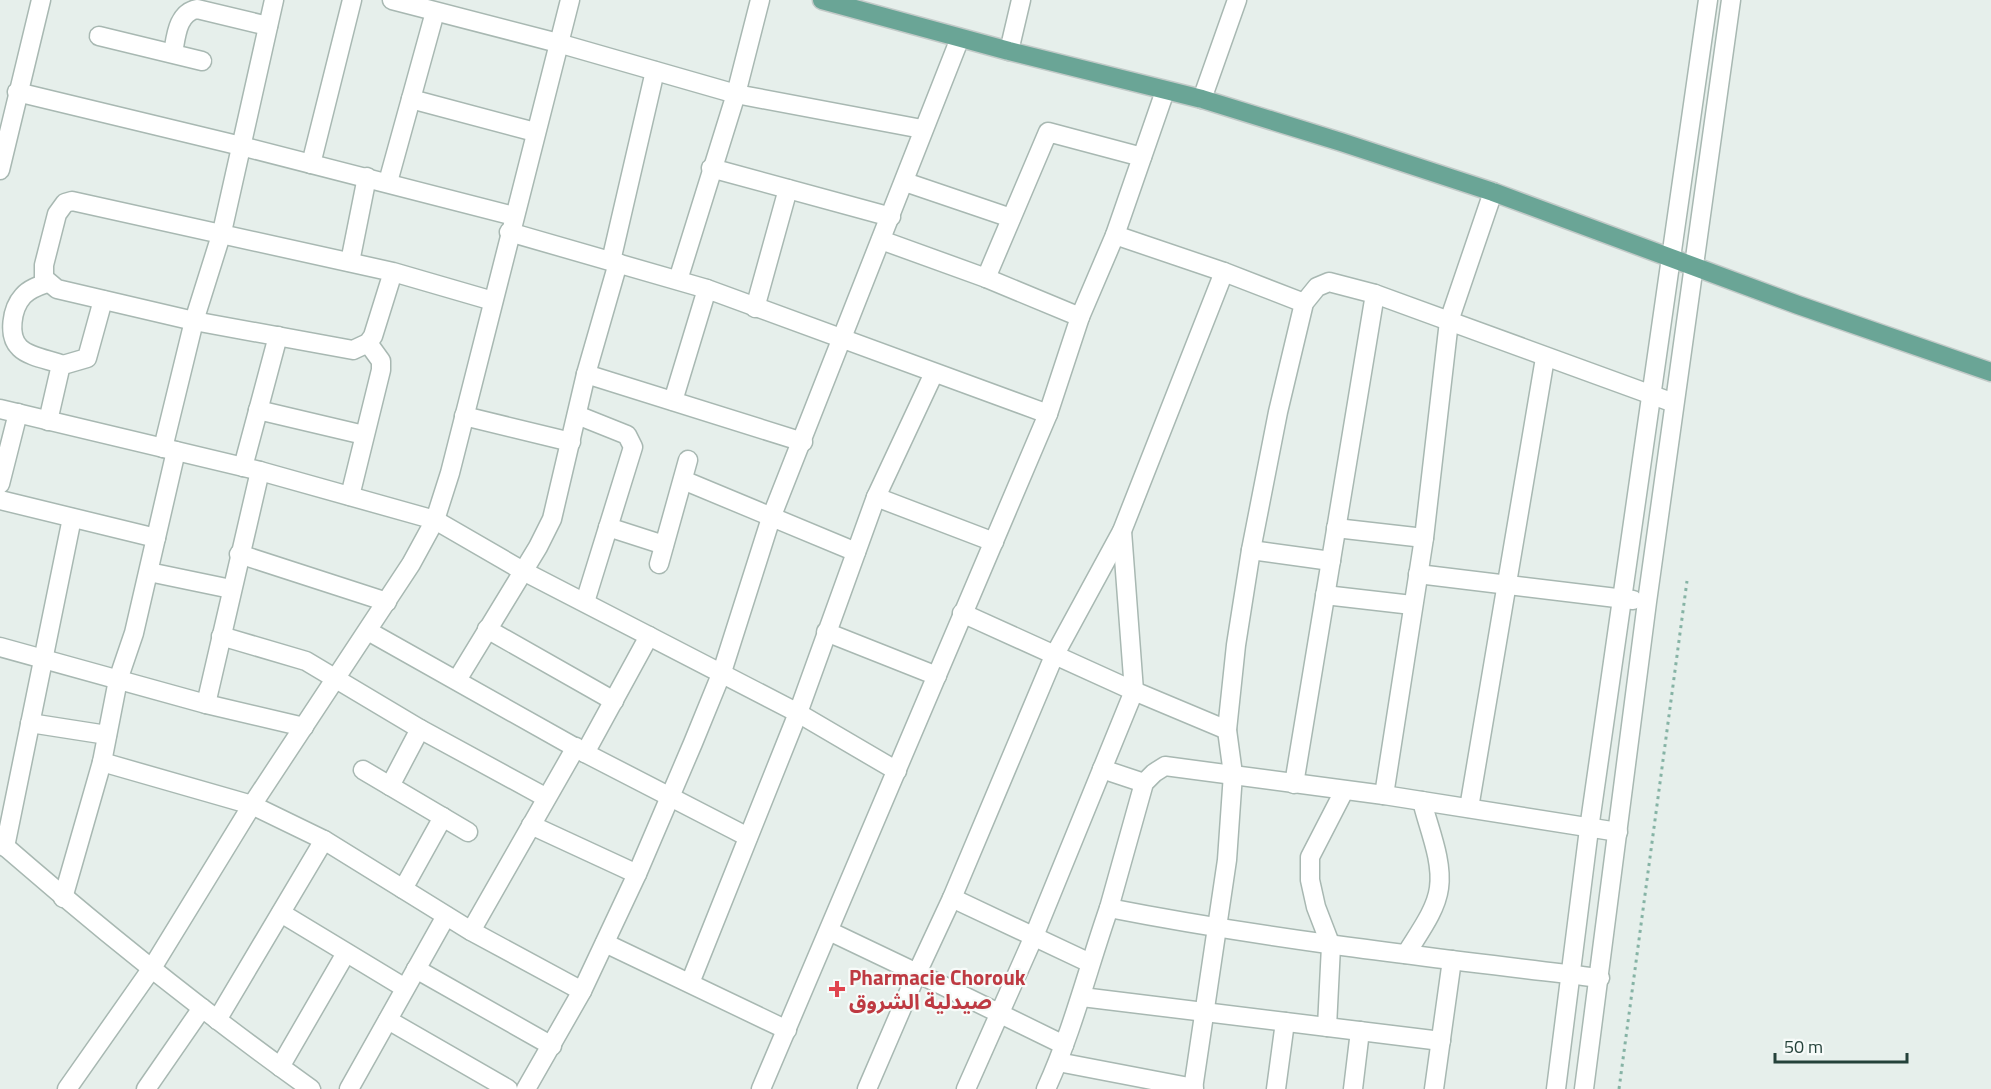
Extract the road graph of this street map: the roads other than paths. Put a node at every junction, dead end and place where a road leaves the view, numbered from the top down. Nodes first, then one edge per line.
1 (41, 0) edge
2 (274, 0) edge
3 (352, 0) edge
4 (392, 0) edge
5 (570, 0) edge
6 (760, 0) edge
7 (822, 0) edge
8 (1021, 0) edge
9 (1237, 0) edge
10 (1707, 0) edge
11 (1731, 0) edge
12 (435, 12) junction
13 (268, 26) junction
14 (99, 36) dead end
15 (960, 38) junction
16 (558, 43) junction
17 (1009, 51) junction
18 (173, 53) junction
19 (202, 61) dead end
20 (655, 71) junction
21 (1164, 91) junction
22 (17, 92) junction
23 (736, 94) junction
24 (411, 99) junction
25 (1202, 99) junction
26 (6, 111) edge
27 (922, 129) junction
28 (535, 132) junction
29 (241, 146) junction
30 (1142, 157) junction
31 (311, 164) junction
32 (711, 168) junction
33 (0, 170) edge
34 (367, 177) junction
35 (388, 182) junction
36 (905, 182) junction
37 (788, 189) junction
38 (1493, 192) junction
39 (891, 217) junction
40 (1011, 218) junction
41 (512, 224) junction
42 (222, 232) junction
43 (1115, 235) junction
44 (881, 240) junction
45 (1670, 257) junction
46 (350, 262) junction
47 (614, 262) junction
48 (1696, 267) junction
49 (393, 272) junction
50 (1224, 272) junction
51 (986, 278) junction
52 (678, 280) junction
53 (47, 283) junction
54 (707, 289) junction
55 (1375, 294) junction
56 (103, 300) junction
57 (493, 301) junction
58 (1304, 303) junction
59 (755, 309) junction
60 (1080, 317) junction
61 (194, 321) junction
62 (1449, 321) junction
63 (278, 336) junction
64 (842, 340) junction
65 (368, 343) junction
66 (1545, 358) junction
67 (63, 365) junction
68 (1991, 372) edge
69 (934, 373) junction
70 (586, 374) junction
71 (1653, 396) junction
72 (673, 401) junction
73 (1674, 403) junction
74 (258, 410) junction
75 (9, 411) edge
76 (1048, 414) junction
77 (577, 415) junction
78 (464, 416) junction
79 (48, 421) junction
80 (364, 435) junction
81 (803, 441) junction
82 (571, 442) junction
83 (169, 449) junction
84 (688, 460) dead end
85 (252, 469) junction
86 (682, 480) junction
87 (0, 484) edge
88 (350, 496) junction
89 (876, 497) junction
90 (0, 500) edge
91 (72, 518) junction
92 (771, 518) junction
93 (435, 520) junction
94 (608, 527) junction
95 (1336, 528) junction
96 (1122, 531) junction
97 (156, 538) junction
98 (1424, 538) junction
99 (994, 542) junction
100 (664, 544) junction
101 (1251, 550) junction
102 (856, 552) junction
103 (239, 554) junction
104 (1331, 561) junction
105 (658, 564) dead end
106 (523, 571) junction
107 (149, 572) junction
108 (1418, 574) junction
109 (1505, 585) junction
110 (231, 589) junction
111 (1325, 595) junction
112 (1623, 598) junction
113 (387, 602) junction
114 (585, 602) junction
115 (1647, 602) junction
116 (1412, 605) junction
117 (962, 613) junction
118 (487, 629) junction
119 (368, 631) junction
120 (826, 632) junction
121 (221, 636) junction
122 (649, 636) junction
123 (0, 647) edge
124 (1054, 656) junction
125 (42, 659) junction
126 (722, 672) junction
127 (937, 676) junction
128 (335, 678) junction
129 (118, 680) junction
130 (457, 680) junction
131 (1134, 691) junction
132 (614, 701) junction
133 (206, 704) junction
134 (798, 713) junction
135 (30, 723) junction
136 (304, 727) junction
137 (420, 729) junction
138 (1227, 730) junction
139 (107, 735) junction
140 (580, 750) junction
141 (102, 762) junction
142 (1102, 769) junction
143 (363, 770) dead end
144 (897, 771) junction
145 (1233, 774) junction
146 (1144, 783) junction
147 (1294, 784) junction
148 (390, 786) junction
149 (1344, 791) junction
150 (1384, 795) junction
151 (670, 796) junction
152 (545, 797) junction
153 (1422, 801) junction
154 (252, 805) junction
155 (1469, 808) junction
156 (442, 817) junction
157 (531, 825) junction
158 (1589, 828) junction
159 (468, 832) dead end
160 (1618, 832) junction
161 (748, 837) junction
162 (324, 840) junction
163 (2, 844) edge
164 (637, 874) junction
165 (403, 889) junction
166 (63, 898) junction
167 (952, 898) junction
168 (1109, 908) junction
169 (280, 913) junction
170 (446, 916) junction
171 (1219, 929) junction
172 (471, 931) junction
173 (829, 931) junction
174 (1034, 936) junction
175 (604, 943) junction
176 (1331, 946) junction
177 (346, 953) junction
178 (1406, 954) junction
179 (1452, 960) junction
180 (1090, 963) junction
181 (152, 968) junction
182 (416, 969) junction
183 (916, 973) junction
184 (1572, 975) junction
185 (1600, 978) junction
186 (690, 983) junction
187 (405, 988) junction
188 (582, 991) junction
189 (1082, 997) junction
190 (202, 1008) junction
191 (1204, 1014) junction
192 (1000, 1015) junction
193 (217, 1020) junction
194 (388, 1020) junction
195 (1285, 1022) junction
196 (1327, 1027) junction
197 (787, 1030) junction
198 (1360, 1031) junction
199 (1441, 1041) junction
200 (552, 1046) junction
201 (1061, 1054) junction
202 (280, 1066) junction
203 (1193, 1088) edge
204 (67, 1089) edge
205 (146, 1089) edge
206 (311, 1089) edge
207 (349, 1089) edge
208 (508, 1089) edge
209 (526, 1089) edge
210 (761, 1089) edge
211 (867, 1089) edge
212 (966, 1089) edge
213 (1046, 1089) edge
214 (1276, 1089) edge
215 (1353, 1089) edge
216 (1434, 1089) edge
217 (1556, 1089) edge
218 (1584, 1089) edge

1 - 22 street
2 - 13 street
3 - 31 street
4 - 12 street
5 - 16 street
6 - 23 street
7 - 15 main road
8 - 17 street
9 - 25 street
10 - 45 street
11 - 48 street
12 - 16 street
12 - 24 street
13 - 18 street
13 - 29 street
14 - 18 street
15 - 17 main road
15 - 27 street
16 - 20 street
16 - 28 street
17 - 21 main road
18 - 19 street
20 - 23 street
20 - 47 street
21 - 25 main road
21 - 30 street
22 - 26 street
22 - 29 street
23 - 27 street
23 - 32 street
24 - 28 street
24 - 35 street
25 - 38 main road
26 - 33 street
27 - 36 street
28 - 41 street
29 - 31 street
29 - 42 street
30 - 40 street
30 - 43 street
31 - 34 street
32 - 37 street
32 - 52 street
34 - 35 street
34 - 46 street
35 - 41 street
36 - 39 street
36 - 40 street
37 - 39 street
37 - 59 street
38 - 45 main road
38 - 62 street
39 - 44 street
40 - 51 street
41 - 47 street
41 - 57 street
42 - 46 street
42 - 53 street
42 - 61 street
43 - 50 street
43 - 60 street
44 - 51 street
44 - 64 street
45 - 48 main road
45 - 71 street
46 - 49 street
47 - 52 street
47 - 70 street
48 - 68 main road
48 - 73 street
49 - 57 street
49 - 65 street
50 - 58 street
50 - 96 street
51 - 60 street
52 - 54 street
53 - 56 street
53 - 67 street
54 - 59 street
54 - 72 street
55 - 58 street
55 - 62 street
55 - 95 street
56 - 61 street
56 - 67 street
57 - 78 street
58 - 101 street
59 - 64 street
60 - 76 street
61 - 63 street
61 - 83 street
62 - 66 street
62 - 98 street
63 - 65 street
63 - 74 street
64 - 69 street
64 - 81 street
65 - 80 street
66 - 71 street
66 - 109 street
67 - 79 street
69 - 76 street
69 - 89 street
70 - 72 street
70 - 77 street
71 - 73 street
71 - 112 street
72 - 81 street
73 - 115 street
74 - 80 street
74 - 85 street
75 - 79 street
75 - 87 street
76 - 99 street
77 - 82 street
77 - 94 street
78 - 82 street
78 - 93 street
79 - 83 street
80 - 88 street
81 - 92 street
82 - 106 street
83 - 85 street
83 - 97 street
84 - 86 street
85 - 88 street
85 - 103 street
86 - 92 street
86 - 100 street
88 - 93 street
89 - 99 street
89 - 102 street
90 - 91 street
91 - 97 street
91 - 125 street
92 - 102 street
92 - 126 street
93 - 106 street
93 - 113 street
94 - 100 street
94 - 114 street
95 - 98 street
95 - 104 street
96 - 124 street
96 - 131 street
97 - 107 street
98 - 108 street
99 - 117 street
100 - 105 street
101 - 104 street
101 - 138 street
102 - 120 street
103 - 110 street
103 - 113 street
104 - 111 street
106 - 114 street
106 - 118 street
107 - 110 street
107 - 129 street
108 - 109 street
108 - 116 street
109 - 112 street
109 - 155 street
110 - 121 street
111 - 116 street
111 - 147 street
112 - 115 street
112 - 158 street
113 - 119 street
114 - 122 street
115 - 160 street
116 - 150 street
117 - 124 street
117 - 127 street
118 - 130 street
118 - 132 street
119 - 128 street
119 - 130 street
120 - 127 street
120 - 134 street
121 - 128 street
121 - 133 street
122 - 126 street
122 - 132 street
123 - 125 street
124 - 131 street
124 - 167 street
125 - 129 street
125 - 135 street
126 - 134 street
126 - 151 street
127 - 144 street
128 - 136 street
128 - 137 street
129 - 133 street
129 - 139 street
130 - 140 street
131 - 138 street
131 - 142 street
132 - 140 street
133 - 136 street
134 - 144 street
134 - 161 street
135 - 139 street
135 - 163 street
136 - 154 street
137 - 148 street
137 - 152 street
138 - 145 street
139 - 141 street
140 - 151 street
140 - 152 street
141 - 154 street
141 - 166 street
142 - 146 street
142 - 174 street
143 - 148 street
144 - 173 street
145 - 146 street
145 - 147 street
145 - 171 street
146 - 168 street
147 - 149 street
148 - 156 street
149 - 150 street
149 - 176 street
150 - 153 street
151 - 161 street
151 - 164 street
152 - 157 street
153 - 155 street
153 - 178 street
154 - 162 street
154 - 181 street
155 - 158 street
156 - 159 street
156 - 165 street
157 - 164 street
157 - 172 street
158 - 160 street
158 - 184 street
160 - 185 street
161 - 186 street
162 - 165 street
162 - 169 street
163 - 166 street
164 - 175 street
165 - 170 street
166 - 181 street
167 - 174 street
167 - 183 street
168 - 171 street
168 - 180 street
169 - 177 street
169 - 193 street
170 - 172 street
170 - 182 street
171 - 176 street
171 - 191 street
172 - 188 street
173 - 183 street
173 - 197 street
174 - 180 street
174 - 192 street
175 - 186 street
175 - 188 street
176 - 178 street
176 - 196 street
177 - 187 street
177 - 202 street
178 - 179 street
179 - 184 street
179 - 199 street
180 - 189 street
181 - 190 street
181 - 204 street
182 - 187 street
182 - 200 street
183 - 192 street
183 - 211 street
184 - 185 street
184 - 217 street
185 - 218 street
186 - 197 street
187 - 194 street
188 - 200 street
189 - 191 street
189 - 201 street
190 - 193 street
190 - 205 street
191 - 195 street
191 - 203 street
192 - 201 street
192 - 212 street
193 - 202 street
194 - 207 street
194 - 208 street
195 - 196 street
195 - 214 street
196 - 198 street
197 - 210 street
198 - 199 street
198 - 215 street
199 - 216 street
200 - 209 street
201 - 203 street
201 - 213 street
202 - 206 street

